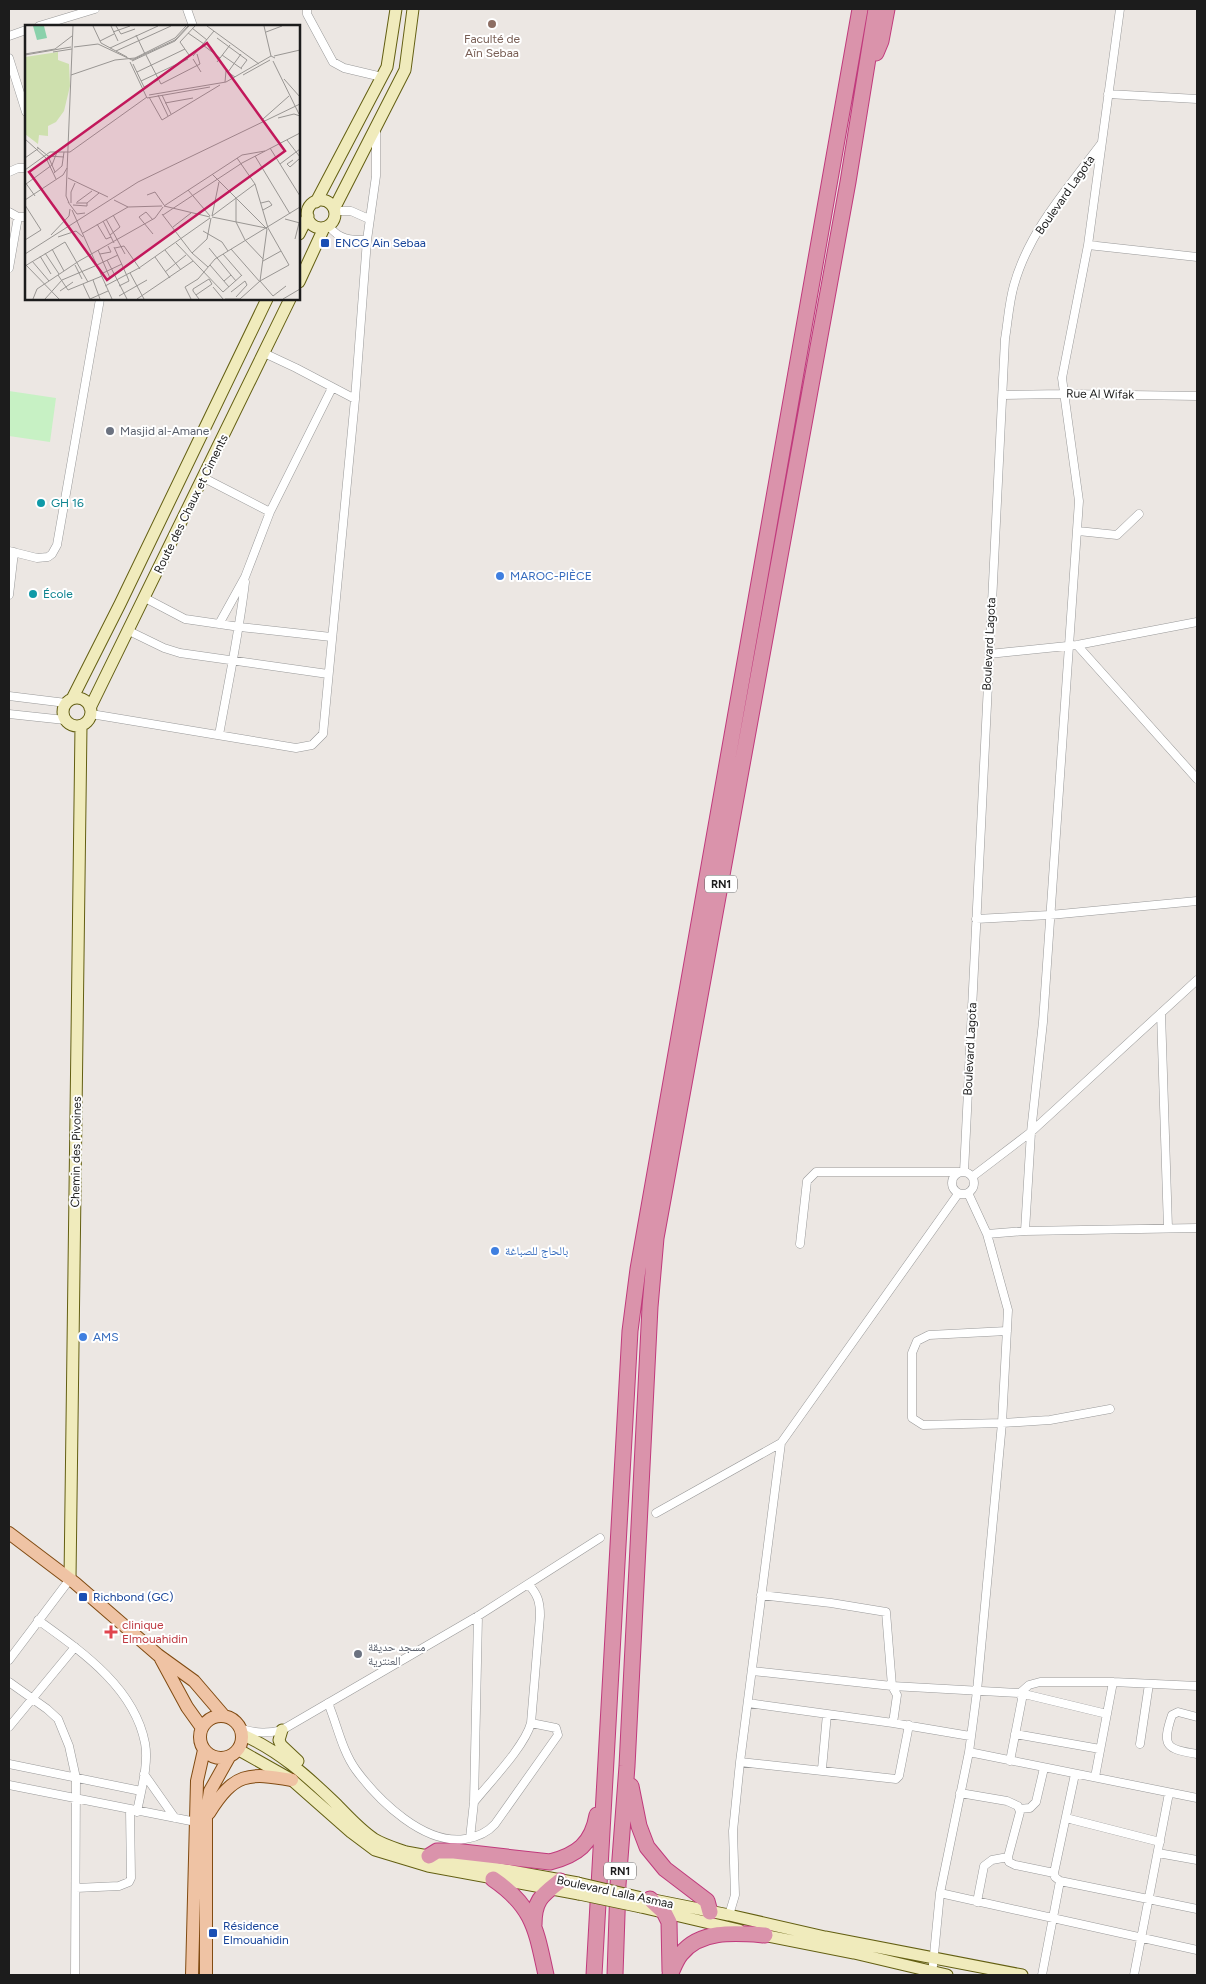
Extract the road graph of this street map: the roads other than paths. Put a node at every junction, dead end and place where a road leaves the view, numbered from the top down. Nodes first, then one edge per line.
1 (95, 9) edge
2 (187, 9) edge
3 (308, 9) edge
4 (396, 9) edge
5 (413, 9) edge
6 (852, 9) edge
7 (860, 9) edge
8 (876, 9) edge
9 (887, 9) edge
10 (1120, 9) edge
11 (42, 25) edge
12 (192, 25) edge
13 (25, 30) edge
14 (9, 36) edge
15 (9, 58) edge
16 (850, 58) junction
17 (867, 66) junction
18 (382, 77) junction
19 (1108, 94) junction
20 (1197, 99) edge
21 (25, 109) edge
22 (376, 128) junction
23 (1102, 143) junction
24 (25, 168) edge
25 (9, 172) edge
26 (316, 202) junction
27 (334, 210) junction
28 (9, 212) edge
29 (308, 216) junction
30 (22, 217) edge
31 (369, 219) junction
32 (326, 227) junction
33 (300, 232) edge
34 (366, 240) junction
35 (1088, 245) junction
36 (1197, 257) edge
37 (9, 268) edge
38 (300, 280) edge
39 (100, 300) edge
40 (267, 300) edge
41 (290, 300) edge
42 (264, 353) junction
43 (332, 388) junction
44 (1064, 394) junction
45 (1003, 395) junction
46 (1197, 396) edge
47 (355, 399) junction
48 (204, 478) junction
49 (270, 512) junction
50 (1139, 514) dead end
51 (1078, 532) junction
52 (11, 552) edge
53 (245, 577) junction
54 (9, 595) edge
55 (145, 598) junction
56 (1197, 622) edge
57 (219, 624) junction
58 (240, 627) junction
59 (129, 631) junction
60 (331, 637) junction
61 (1069, 646) junction
62 (1077, 646) junction
63 (989, 654) junction
64 (232, 662) junction
65 (328, 674) junction
66 (9, 696) edge
67 (69, 701) junction
68 (91, 711) junction
69 (9, 714) edge
70 (65, 720) junction
71 (81, 726) junction
72 (219, 735) junction
73 (1197, 779) edge
74 (1197, 901) edge
75 (1050, 915) junction
76 (976, 919) junction
77 (1197, 980) edge
78 (1161, 1013) junction
79 (1031, 1132) junction
80 (962, 1172) junction
81 (972, 1177) junction
82 (968, 1193) junction
83 (958, 1194) junction
84 (1168, 1228) junction
85 (1197, 1228) edge
86 (1025, 1231) junction
87 (987, 1234) junction
88 (800, 1244) dead end
89 (1006, 1331) junction
90 (1110, 1409) dead end
91 (1002, 1423) junction
92 (781, 1443) junction
93 (656, 1513) dead end
94 (9, 1533) edge
95 (600, 1538) dead end
96 (70, 1579) junction
97 (529, 1585) junction
98 (761, 1595) junction
99 (478, 1616) junction
100 (38, 1620) junction
101 (75, 1647) junction
102 (158, 1655) junction
103 (9, 1660) edge
104 (752, 1671) junction
105 (9, 1682) edge
106 (1113, 1682) junction
107 (1149, 1684) junction
108 (892, 1686) junction
109 (1197, 1686) edge
110 (977, 1691) junction
111 (1020, 1693) junction
112 (31, 1698) junction
113 (328, 1703) junction
114 (748, 1703) junction
115 (827, 1714) junction
116 (1106, 1714) junction
117 (224, 1716) junction
118 (1197, 1717) edge
119 (893, 1722) junction
120 (531, 1723) junction
121 (909, 1725) junction
122 (9, 1727) edge
123 (202, 1728) junction
124 (282, 1730) junction
125 (242, 1732) junction
126 (1015, 1734) junction
127 (970, 1736) junction
128 (1140, 1744) dead end
129 (1100, 1749) junction
130 (204, 1750) junction
131 (969, 1752) junction
132 (234, 1753) junction
133 (1197, 1754) edge
134 (1010, 1761) junction
135 (740, 1762) junction
136 (9, 1764) edge
137 (627, 1766) junction
138 (1044, 1768) junction
139 (822, 1769) junction
140 (604, 1772) junction
141 (144, 1774) junction
142 (1076, 1774) junction
143 (1095, 1777) junction
144 (76, 1778) junction
145 (292, 1780) junction
146 (9, 1785) edge
147 (141, 1790) junction
148 (960, 1793) junction
149 (1169, 1793) junction
150 (326, 1794) junction
151 (1197, 1798) edge
152 (76, 1799) junction
153 (474, 1802) junction
154 (1020, 1809) junction
155 (134, 1811) junction
156 (175, 1818) junction
157 (1066, 1818) junction
158 (201, 1819) junction
159 (470, 1838) junction
160 (1160, 1842) junction
161 (1158, 1853) junction
162 (429, 1856) junction
163 (1008, 1857) junction
164 (1197, 1860) edge
165 (1054, 1873) junction
166 (493, 1878) junction
167 (1060, 1881) junction
168 (555, 1885) junction
169 (76, 1888) junction
170 (940, 1894) junction
171 (1149, 1900) junction
172 (645, 1901) junction
173 (977, 1902) junction
174 (1197, 1909) edge
175 (664, 1912) junction
176 (729, 1915) junction
177 (709, 1917) junction
178 (1053, 1918) junction
179 (534, 1925) junction
180 (765, 1935) junction
181 (1142, 1938) junction
182 (1197, 1950) edge
183 (933, 1958) junction
184 (933, 1974) edge
185 (75, 1975) edge
186 (192, 1975) edge
187 (206, 1975) edge
188 (546, 1975) edge
189 (594, 1975) edge
190 (615, 1975) edge
191 (670, 1975) edge
192 (947, 1975) edge
193 (1022, 1975) edge
194 (1042, 1975) edge
195 (1134, 1975) edge

1 - 11 street
2 - 12 street
3 - 18 street
4 - 18 street
5 - 22 street
6 - 16 highway
7 - 16 highway, RN1
8 - 17 highway, RN1
9 - 17 highway
10 - 19 street
13 - 14 street
15 - 21 street
16 - 140 highway, RN1
17 - 137 highway, RN1
18 - 26 street
19 - 20 street
19 - 23 street
22 - 27 street
22 - 31 street
23 - 35 street
23 - 45 street, Boulevard Lagota
24 - 25 street
26 - 27 street
26 - 29 street
27 - 31 street
27 - 32 street
28 - 30 street
29 - 32 street
29 - 33 street
30 - 37 street
31 - 34 street
32 - 34 street
32 - 38 street
34 - 47 street
35 - 36 street
35 - 44 street
39 - 52 street
40 - 67 street, Route des Chaux et Ciments
41 - 42 street, Route des Chaux et Ciments
42 - 43 street
42 - 48 street, Route des Chaux et Ciments
43 - 47 street
43 - 49 street
44 - 45 street, Rue Al Wifak
44 - 46 street, Rue Al Wifak
44 - 51 street
45 - 63 street, Boulevard Lagota
47 - 60 street
48 - 49 street
48 - 55 street, Route des Chaux et Ciments
49 - 53 street
50 - 51 street
51 - 61 street
52 - 54 street
53 - 57 street
53 - 58 street
55 - 57 street
55 - 59 street, Route des Chaux et Ciments
56 - 62 street
57 - 58 street
58 - 60 street
58 - 64 street
59 - 64 street
59 - 68 street, Route des Chaux et Ciments
60 - 65 street
61 - 62 street
61 - 63 street
61 - 75 street
62 - 73 street
63 - 76 street, Boulevard Lagota
64 - 65 street
64 - 72 street
65 - 72 street
66 - 67 street
67 - 68 street
67 - 70 street
68 - 71 street
68 - 72 street
69 - 70 street
70 - 71 street
71 - 96 street, Chemin des Pivoines
74 - 75 street
75 - 76 street
75 - 79 street
76 - 80 street, Boulevard Lagota
77 - 78 street
78 - 79 street
78 - 84 street
79 - 81 street
79 - 86 street
80 - 81 street
80 - 83 street
80 - 88 street
81 - 82 street
82 - 83 street
82 - 87 street
83 - 92 street
84 - 85 street
84 - 86 street
86 - 87 street
87 - 89 street
89 - 91 street
89 - 91 street
90 - 91 street
91 - 110 street
92 - 93 street
92 - 98 street
94 - 96 main road
95 - 97 street
96 - 100 street
96 - 102 main road
97 - 99 street
97 - 120 street
98 - 104 street
98 - 108 street
99 - 113 street
99 - 153 street
100 - 101 street
100 - 103 street
101 - 112 street
101 - 141 street
102 - 117 main road
102 - 123 main road
104 - 108 street
104 - 114 street
105 - 112 street
106 - 107 street
106 - 111 street
106 - 116 street
107 - 109 street
107 - 128 street
108 - 110 street
108 - 119 street
110 - 111 street
110 - 127 street
111 - 116 street
111 - 126 street
112 - 122 street
112 - 144 street
113 - 124 street
113 - 159 street
114 - 115 street
114 - 135 street
115 - 119 street
115 - 139 street
116 - 129 street
117 - 123 main road
117 - 125 main road
118 - 133 street
119 - 121 street
120 - 153 street
120 - 159 street
121 - 127 street
121 - 139 street
123 - 130 main road
124 - 125 street
124 - 150 street
125 - 132 main road
125 - 150 street, Boulevard Lalla Asmaa
126 - 129 street
126 - 134 street
127 - 131 street
129 - 143 street
130 - 132 main road
130 - 158 main road
131 - 134 street
131 - 148 street
132 - 145 street, Boulevard Lalla Asmaa
132 - 158 main road
134 - 138 street
135 - 139 street
135 - 176 street
136 - 144 street
137 - 177 highway
137 - 190 highway, RN1
138 - 142 street
138 - 154 street
140 - 162 highway
140 - 189 highway, RN1
141 - 147 street
141 - 156 street
142 - 143 street
142 - 157 street
143 - 149 street
144 - 147 street
144 - 152 street
145 - 158 main road
145 - 166 street, Boulevard Lalla Asmaa
146 - 152 street
147 - 155 street
148 - 154 street
148 - 170 street
149 - 151 street
149 - 160 street
150 - 162 street, Boulevard Lalla Asmaa
152 - 155 street
152 - 169 street
153 - 159 street
154 - 163 street
155 - 156 street
155 - 169 street
156 - 158 street
157 - 160 street
157 - 165 street
158 - 186 main road
158 - 187 main road
160 - 161 street
161 - 164 street
161 - 171 street
162 - 168 street, Boulevard Lalla Asmaa
163 - 165 street
163 - 173 street
165 - 167 street
166 - 168 street, Boulevard Lalla Asmaa
166 - 179 highway
167 - 171 street
167 - 178 street
168 - 172 street, Boulevard Lalla Asmaa, bridge
168 - 179 highway
169 - 185 street
170 - 173 street
170 - 183 street
171 - 174 street
171 - 181 street
172 - 175 highway
172 - 177 street, Boulevard Lalla Asmaa
173 - 178 street
175 - 177 street, Boulevard Lalla Asmaa
175 - 191 highway
176 - 177 street, Boulevard Lalla Asmaa
176 - 183 street, Boulevard Lalla Asmaa
177 - 180 street, Boulevard Lalla Asmaa
178 - 181 street
178 - 194 street
179 - 188 highway
180 - 184 street, Boulevard Lalla Asmaa
180 - 191 highway
181 - 182 street
181 - 195 street
183 - 184 street
183 - 193 street, Boulevard Lalla Asmaa
184 - 192 street, Boulevard Lalla Asmaa

